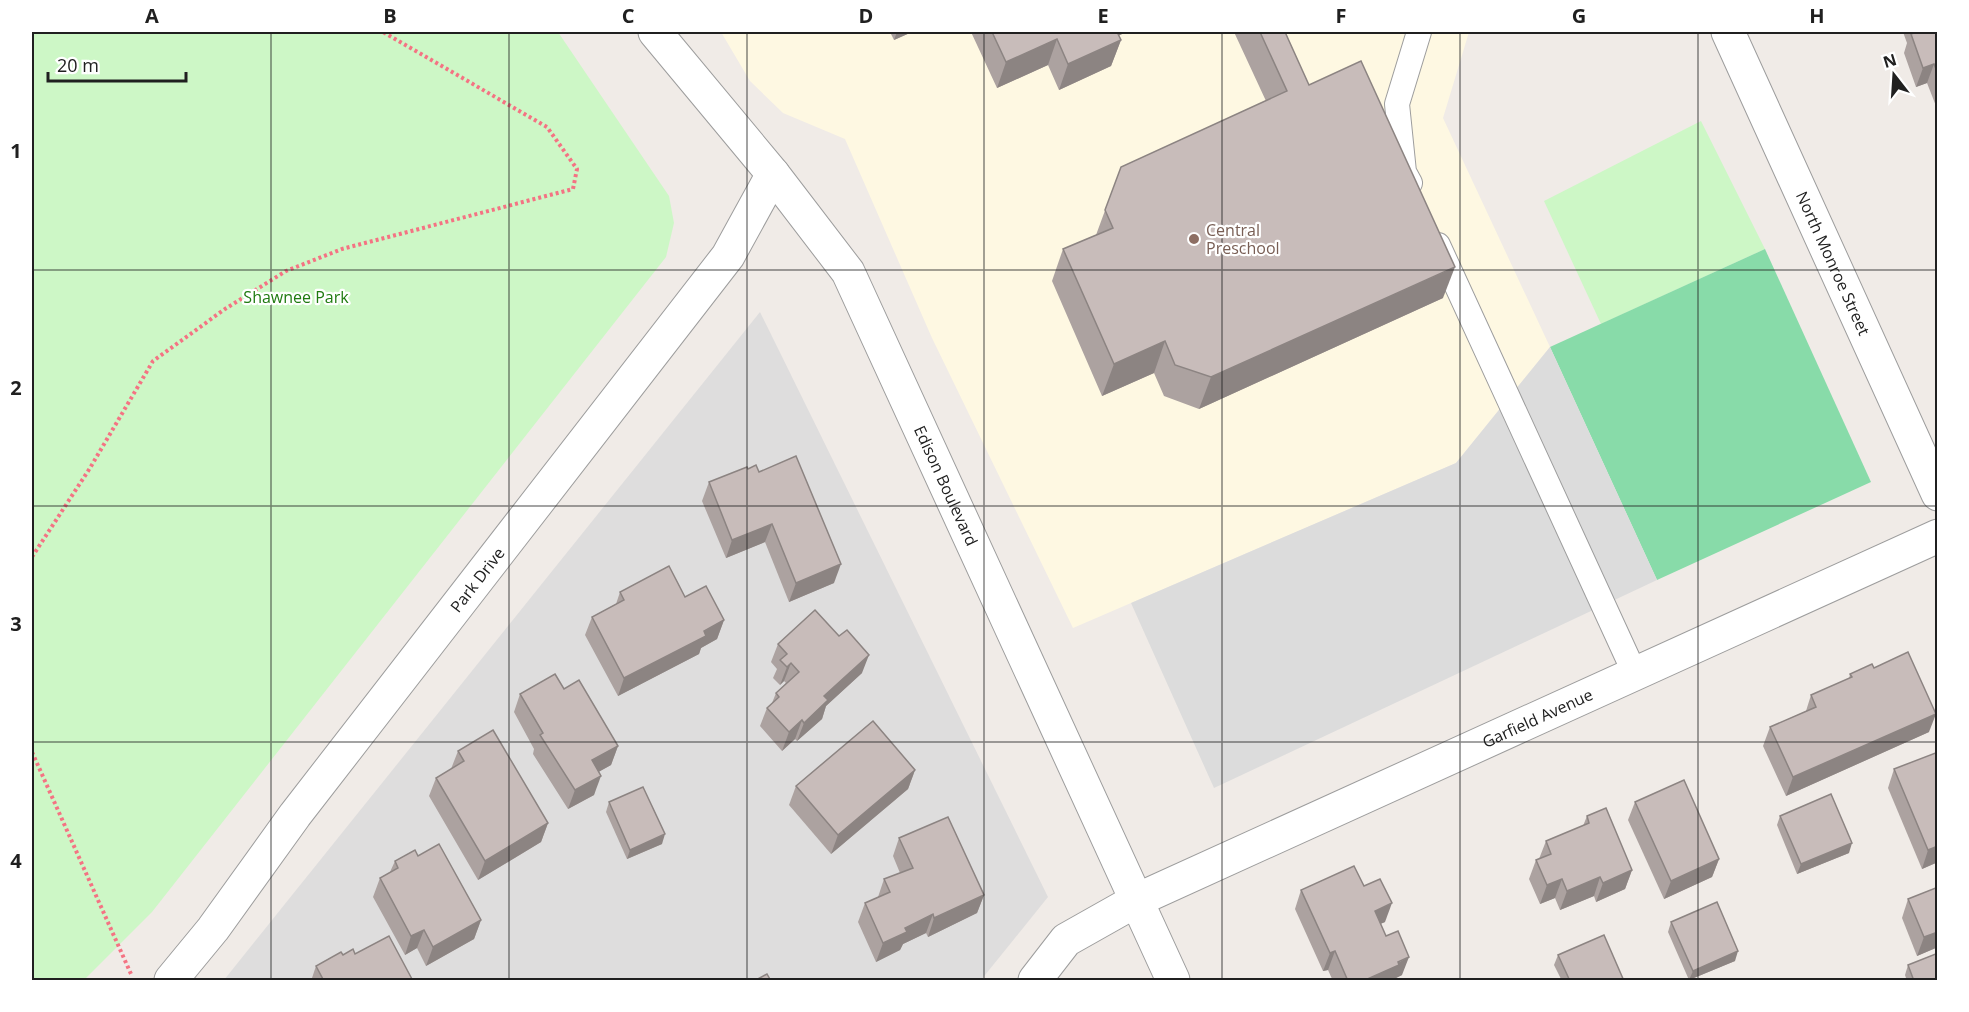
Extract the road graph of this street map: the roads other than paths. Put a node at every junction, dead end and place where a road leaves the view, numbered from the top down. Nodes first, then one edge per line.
1 (655, 32) edge
2 (1419, 32) edge
3 (1728, 32) edge
4 (773, 174) junction
5 (1938, 494) edge
6 (1938, 536) edge
7 (1635, 674) junction
8 (1137, 900) junction
9 (171, 981) edge
10 (1035, 981) edge
11 (1173, 981) edge

1 - 4 street, Edison Boulevard
2 - 7 lane
3 - 5 street, North Monroe Street
4 - 8 street, Edison Boulevard
4 - 9 street, Park Drive
6 - 7 street, Garfield Avenue
7 - 8 street, Garfield Avenue
8 - 10 street, Garfield Avenue
8 - 11 street, Edison Boulevard

